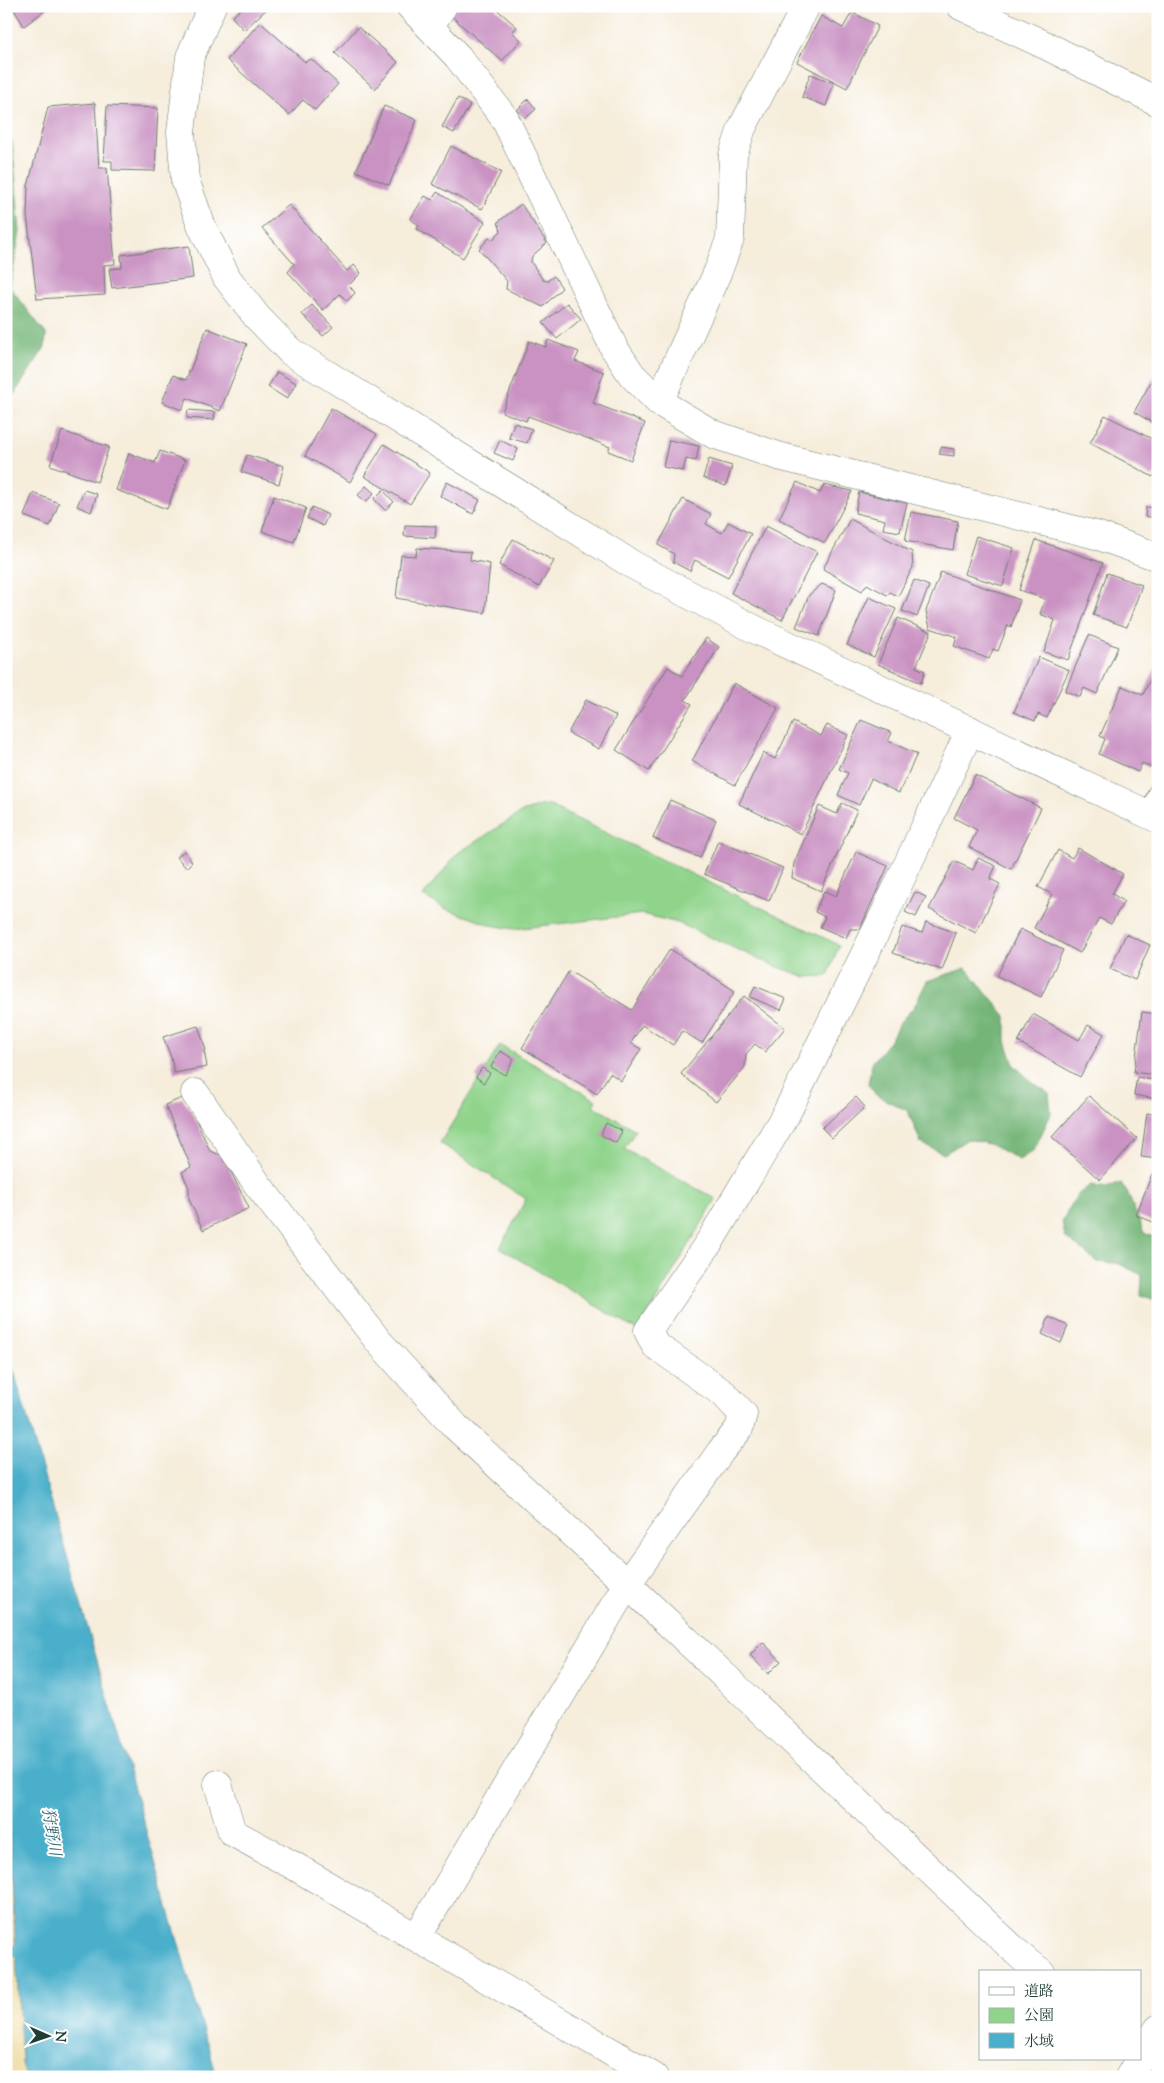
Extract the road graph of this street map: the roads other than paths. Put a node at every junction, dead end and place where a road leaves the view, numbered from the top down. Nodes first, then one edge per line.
1 (212, 6) edge
2 (410, 6) edge
3 (806, 6) edge
4 (961, 6) edge
5 (437, 16) edge
6 (1158, 102) edge
7 (659, 402) junction
8 (1158, 557) edge
9 (970, 730) junction
10 (1158, 788) edge
11 (1152, 816) edge
12 (195, 1093) dead end
13 (627, 1584) junction
14 (218, 1784) dead end
15 (416, 1937) junction
16 (1038, 1970) edge
17 (1140, 2060) edge
18 (654, 2077) edge
19 (1129, 2077) edge

1 - 9 street
2 - 5 street
3 - 7 street
4 - 6 street
5 - 7 street
7 - 8 street
9 - 11 street
9 - 13 street
10 - 11 lane
12 - 13 street
13 - 15 street
13 - 16 street
14 - 15 street
15 - 18 street
17 - 19 street

